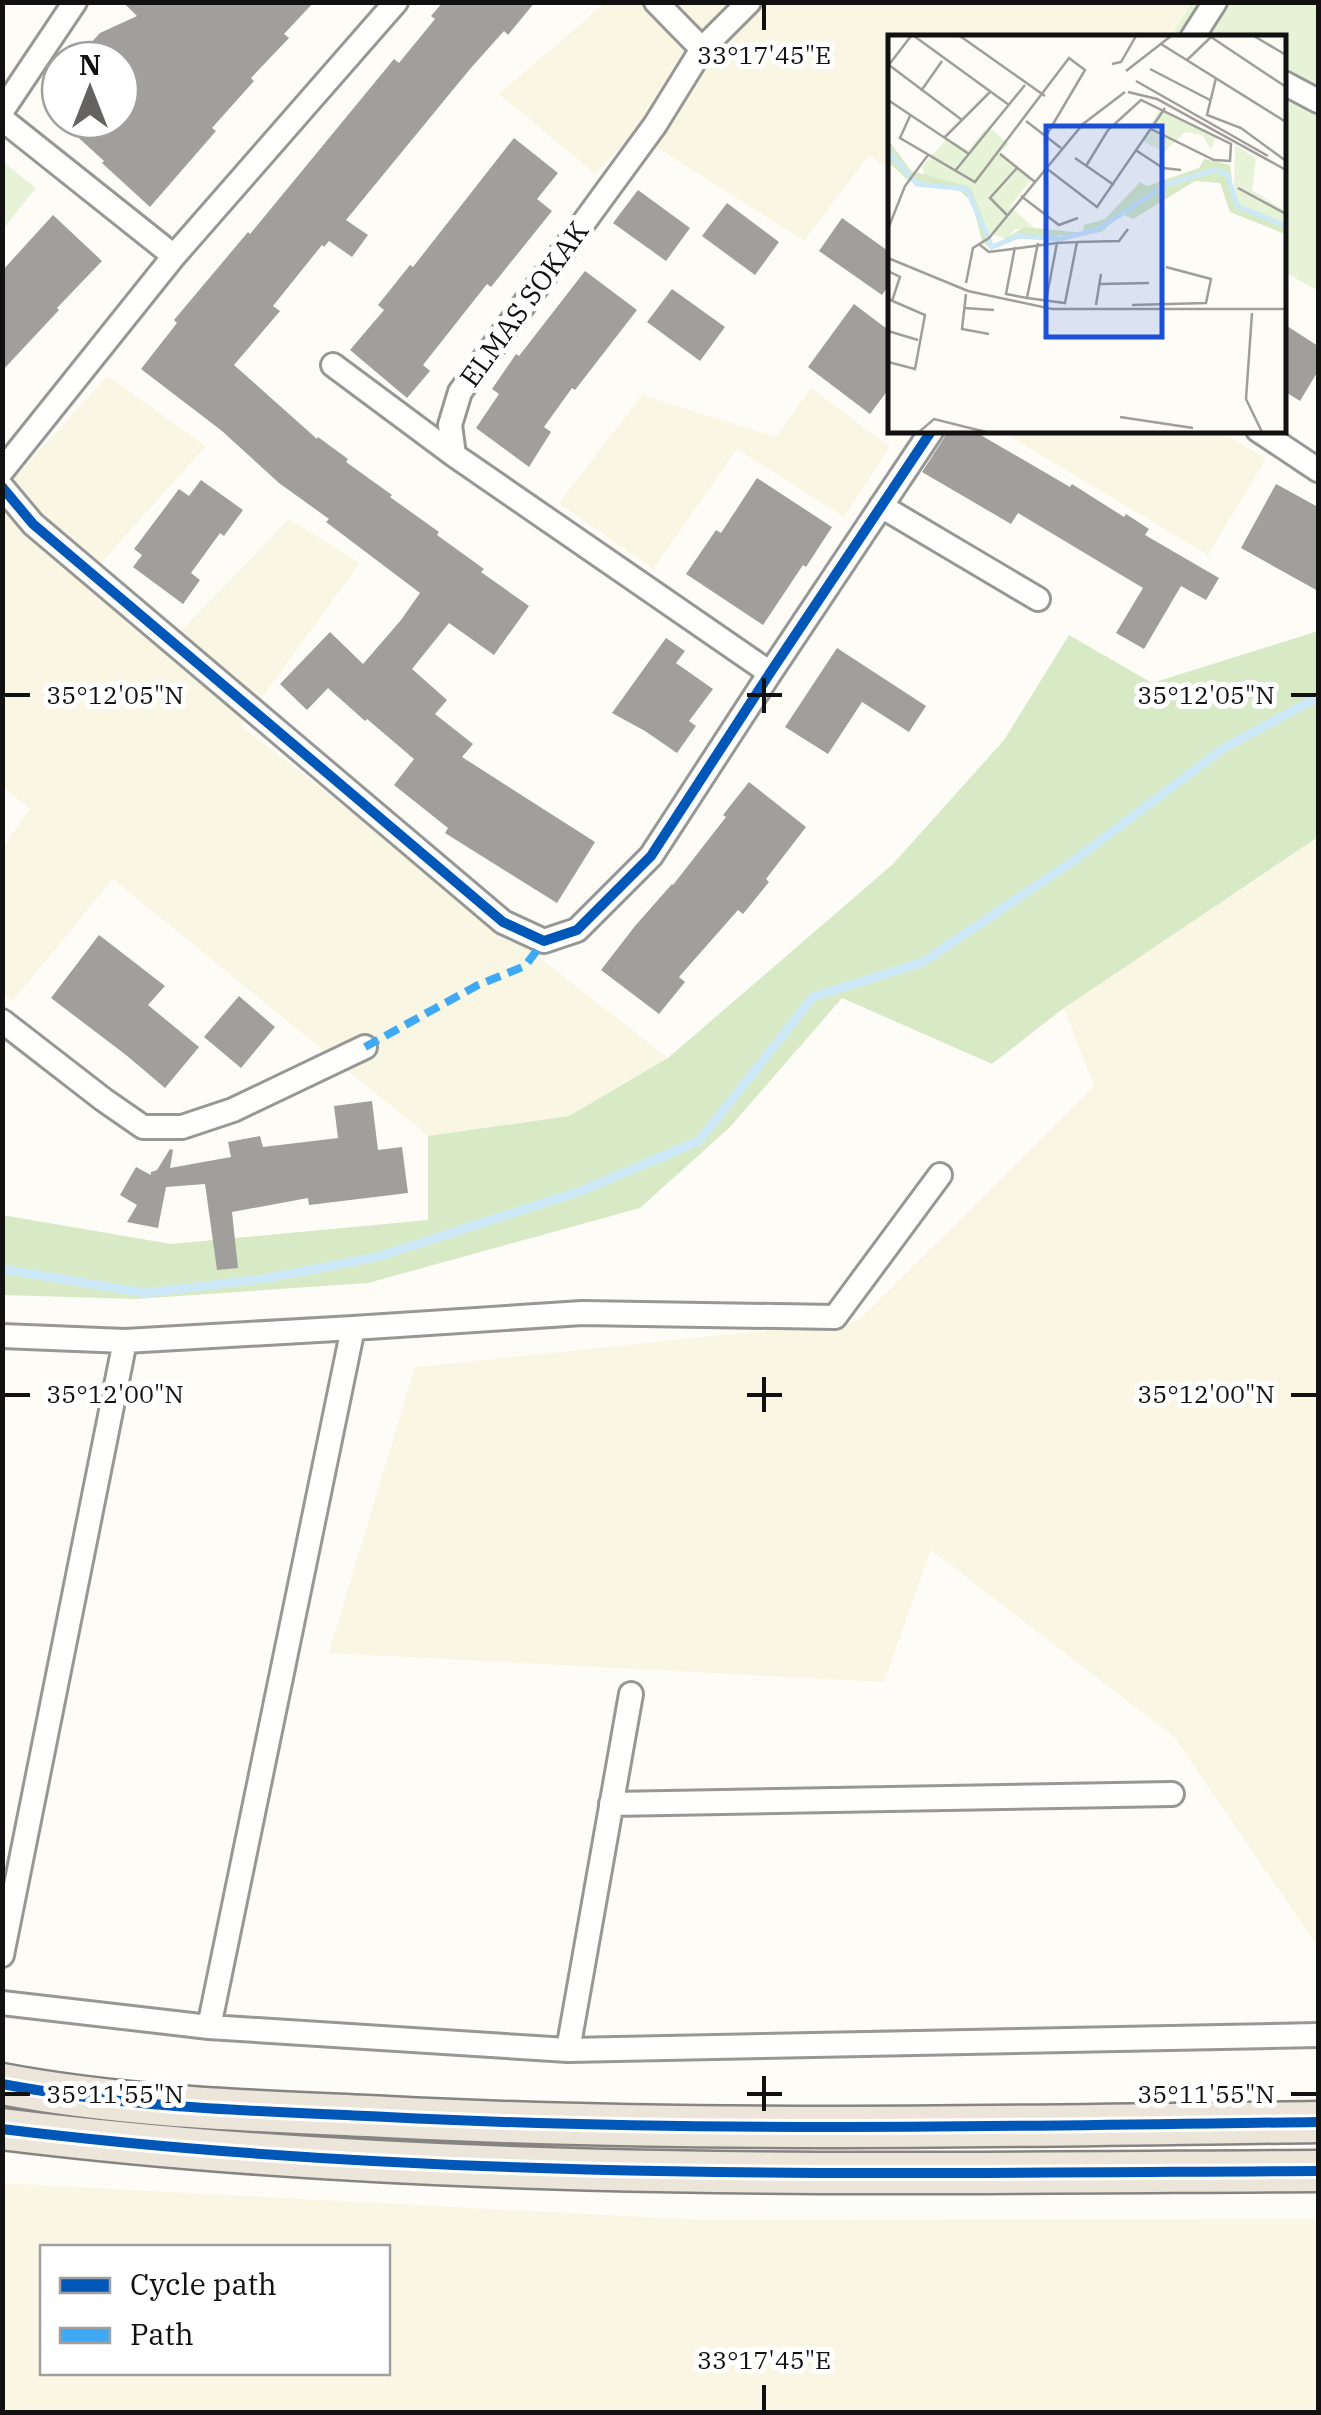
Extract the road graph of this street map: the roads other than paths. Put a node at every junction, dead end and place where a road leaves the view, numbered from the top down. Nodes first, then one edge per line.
1 (75, 2) edge
2 (396, 2) edge
3 (656, 2) edge
4 (749, 2) edge
5 (1215, 2) edge
6 (1195, 35) edge
7 (702, 49) junction
8 (1286, 84) edge
9 (1318, 101) edge
10 (2, 115) edge
11 (174, 256) junction
12 (333, 366) dead end
13 (931, 432) edge
14 (1261, 432) edge
15 (454, 455) junction
16 (1318, 470) edge
17 (2, 472) edge
18 (2, 487) edge
19 (881, 506) junction
20 (1038, 598) dead end
21 (770, 672) junction
22 (2, 1021) edge
23 (365, 1047) dead end
24 (940, 1175) dead end
25 (353, 1328) junction
26 (2, 1336) edge
27 (125, 1341) junction
28 (631, 1694) dead end
29 (1172, 1794) dead end
30 (612, 1804) junction
31 (2, 1955) edge
32 (2, 2004) edge
33 (209, 2026) junction
34 (1318, 2035) edge
35 (568, 2050) junction
36 (2, 2082) edge
37 (1318, 2122) edge
38 (2, 2129) edge
39 (1318, 2171) edge

1 - 10 street
2 - 11 street
3 - 7 street
4 - 7 street, ELMAS SOKAK
5 - 6 street
7 - 15 street, ELMAS SOKAK
8 - 9 street
10 - 11 street
11 - 17 street
12 - 15 street
13 - 19 street
14 - 16 street
15 - 21 street
18 - 21 street
19 - 20 street
19 - 21 street
22 - 23 street
24 - 25 street
25 - 27 street
25 - 33 street
26 - 27 street
27 - 31 street
28 - 30 street
29 - 30 street
30 - 35 street
32 - 33 street
33 - 35 street
34 - 35 street
36 - 37 highway
38 - 39 highway

